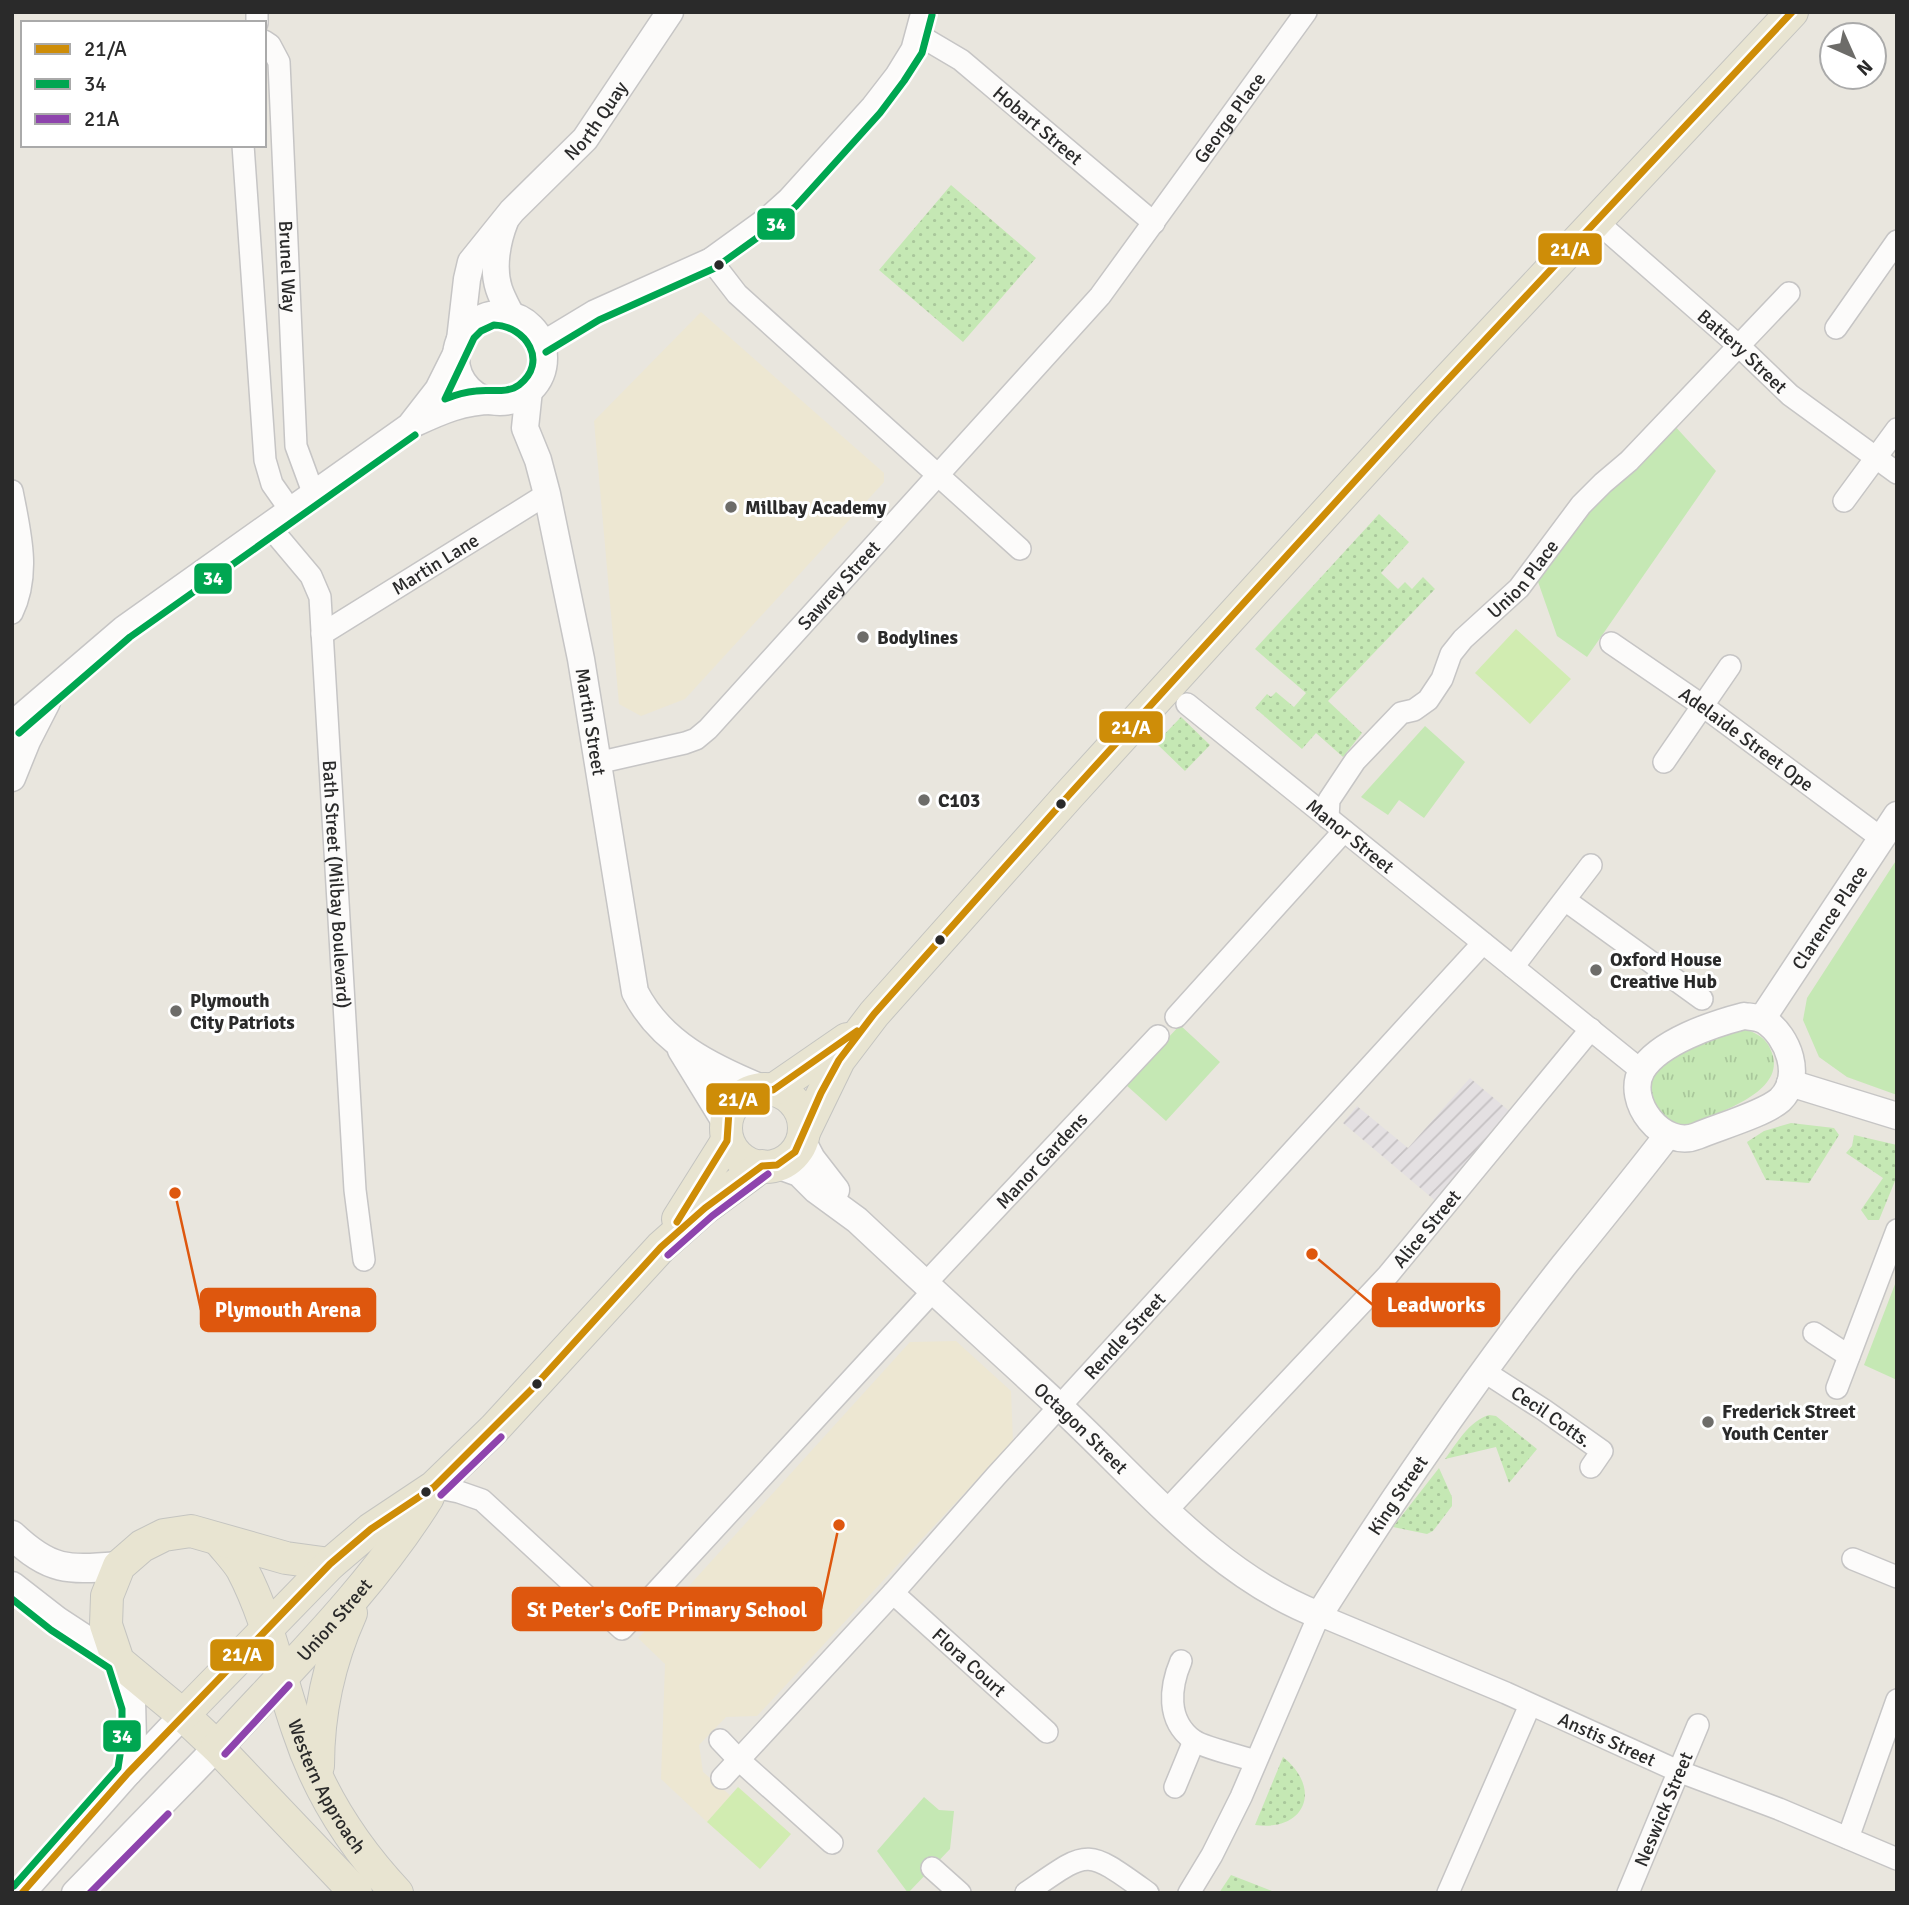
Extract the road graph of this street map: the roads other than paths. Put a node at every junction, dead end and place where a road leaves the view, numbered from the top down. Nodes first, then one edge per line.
1 (670, 12) edge
2 (922, 12) edge
3 (1306, 12) edge
4 (1792, 12) edge
5 (917, 34) junction
6 (266, 42) edge
7 (243, 147) edge
8 (507, 216) junction
9 (1596, 221) junction
10 (1154, 223) junction
11 (1897, 241) edge
12 (710, 258) junction
13 (1789, 293) dead end
14 (512, 316) junction
15 (1836, 328) dead end
16 (541, 343) junction
17 (458, 347) junction
18 (1740, 347) junction
19 (529, 390) junction
20 (493, 401) junction
21 (410, 426) junction
22 (1897, 429) edge
23 (1876, 457) junction
24 (1897, 473) edge
25 (938, 475) junction
26 (12, 491) edge
27 (547, 494) junction
28 (314, 495) junction
29 (1844, 501) dead end
30 (280, 519) junction
31 (1020, 549) dead end
32 (12, 613) edge
33 (322, 634) junction
34 (1611, 643) dead end
35 (1730, 666) dead end
36 (53, 692) junction
37 (1187, 704) dead end
38 (1703, 706) junction
39 (12, 725) edge
40 (1664, 762) dead end
41 (597, 763) junction
42 (12, 778) edge
43 (1897, 815) edge
44 (1336, 824) junction
45 (1881, 838) junction
46 (1591, 864) dead end
47 (1565, 900) junction
48 (1483, 943) junction
49 (1513, 967) junction
50 (1702, 999) dead end
51 (1176, 1017) dead end
52 (1762, 1019) junction
53 (863, 1027) junction
54 (1591, 1029) junction
55 (1158, 1037) dead end
56 (677, 1042) junction
57 (1642, 1071) junction
58 (1790, 1083) junction
59 (768, 1089) junction
60 (1897, 1116) edge
61 (727, 1133) junction
62 (802, 1136) junction
63 (1667, 1136) junction
64 (769, 1166) junction
65 (857, 1220) junction
66 (1897, 1230) edge
67 (661, 1247) junction
68 (364, 1260) dead end
69 (929, 1288) junction
70 (1814, 1333) dead end
71 (1849, 1356) junction
72 (1485, 1372) junction
73 (1837, 1388) dead end
74 (1060, 1408) junction
75 (1591, 1467) dead end
76 (434, 1487) junction
77 (1167, 1510) junction
78 (12, 1535) edge
79 (219, 1540) junction
80 (1853, 1559) dead end
81 (330, 1564) junction
82 (119, 1566) junction
83 (371, 1575) junction
84 (1897, 1577) edge
85 (12, 1586) edge
86 (893, 1593) junction
87 (1319, 1615) junction
88 (268, 1628) junction
89 (118, 1661) junction
90 (1181, 1661) dead end
91 (281, 1678) junction
92 (1897, 1700) edge
93 (1530, 1705) junction
94 (183, 1715) junction
95 (1698, 1725) dead end
96 (1046, 1732) dead end
97 (720, 1740) dead end
98 (1194, 1741) junction
99 (217, 1747) junction
100 (739, 1760) junction
101 (1255, 1761) junction
102 (1678, 1771) junction
103 (128, 1773) junction
104 (318, 1778) junction
105 (722, 1778) dead end
106 (1175, 1787) dead end
107 (1848, 1838) junction
108 (832, 1843) dead end
109 (1897, 1859) edge
110 (932, 1868) dead end
111 (22, 1893) edge
112 (75, 1893) edge
113 (356, 1893) edge
114 (397, 1893) edge
115 (960, 1893) edge
116 (1026, 1893) edge
117 (1148, 1893) edge
118 (1189, 1893) edge
119 (1448, 1893) edge
120 (1628, 1893) edge

1 - 8 street, North Quay
2 - 5 street
3 - 10 street, George Place
4 - 9 main road
5 - 10 street, Hobart Street
5 - 12 street
6 - 28 street, Brunel Way
7 - 30 street, Brunel Way
8 - 14 street, North Quay
8 - 17 street, North Quay
9 - 18 street, Battery Street
9 - 53 main road
10 - 25 street, Sawrey Street
11 - 15 street
12 - 16 street
12 - 25 street
13 - 18 street, Union Place
14 - 16 street
14 - 17 street
16 - 19 street
17 - 20 street
17 - 21 street
18 - 23 street, Battery Street
18 - 44 street, Union Place
19 - 20 street
19 - 27 street, Martin Street
20 - 21 street
21 - 28 street
22 - 23 street
23 - 24 street, Battery Street
23 - 29 street
25 - 31 street
25 - 41 street, Sawrey Street
26 - 32 street
27 - 33 street, Martin Lane
27 - 41 street, Martin Street
28 - 30 street
30 - 33 street, Bath Street (Milbay Boulevard)
30 - 36 street
33 - 68 street, Bath Street (Milbay Boulevard)
34 - 38 street, Adelaide Street Ope
35 - 38 street
36 - 39 street
36 - 42 street
37 - 44 street, Manor Street
38 - 40 street
38 - 45 street, Adelaide Street Ope
41 - 56 street, Martin Street
43 - 45 street, Clarence Place
44 - 48 street, Manor Street
44 - 51 street
45 - 52 street, Clarence Place
46 - 47 street
47 - 49 street
47 - 50 street
48 - 49 street, Manor Street
48 - 74 street, Rendle Street
49 - 54 street, Manor Street
52 - 57 street
52 - 58 street
53 - 59 main road
53 - 62 main road
54 - 57 street, Manor Street
54 - 77 street, Alice Street
55 - 69 street, Manor Gardens
56 - 59 street, Martin Street
56 - 61 street, Martin Street
57 - 63 street
58 - 60 street
58 - 63 street
59 - 61 main road
59 - 62 main road
61 - 64 main road
61 - 67 main road, Union Street
62 - 64 main road
62 - 65 street, Octagon Street
63 - 72 street, King Street
64 - 65 street, Octagon Street
64 - 67 main road, Union Street
65 - 69 street, Octagon Street
66 - 71 street
67 - 76 main road, Union Street
69 - 74 street, Octagon Street
69 - 76 street, Manor Gardens
70 - 71 street
71 - 73 street
72 - 75 street, Cecil Cotts.
72 - 87 street, King Street
74 - 77 street, Octagon Street
74 - 86 street, Rendle Street
76 - 81 main road, Union Street
76 - 83 main road, Union Street
77 - 87 street, Octagon Street
78 - 82 main road
79 - 81 main road
79 - 82 main road
79 - 88 main road
80 - 84 street
81 - 88 main road, Union Street
82 - 89 main road
83 - 91 main road, Union Street
83 - 104 main road
85 - 89 main road
86 - 96 street, Flora Court
86 - 100 street, Rendle Street
87 - 93 street, Anstis Street
87 - 101 street, King Street
88 - 91 main road, Western Approach
88 - 94 main road, Union Street
89 - 94 main road
89 - 103 street
90 - 98 street
91 - 99 main road, Union Street
91 - 104 main road, Western Approach
92 - 107 street
93 - 102 street, Anstis Street
93 - 119 street
94 - 99 main road, Western Approach
94 - 103 street, Union Street
95 - 102 street, Neswick Street
97 - 100 street
98 - 101 street
98 - 106 street
99 - 112 street, Union Street
99 - 113 main road, Western Approach
100 - 105 street, Rendle Street
100 - 108 street
101 - 118 street, King Street
102 - 107 street, Anstis Street
102 - 120 street, Neswick Street
103 - 111 street, Union Street
104 - 114 main road, Western Approach
107 - 109 street, Anstis Street
110 - 115 street
116 - 117 street

